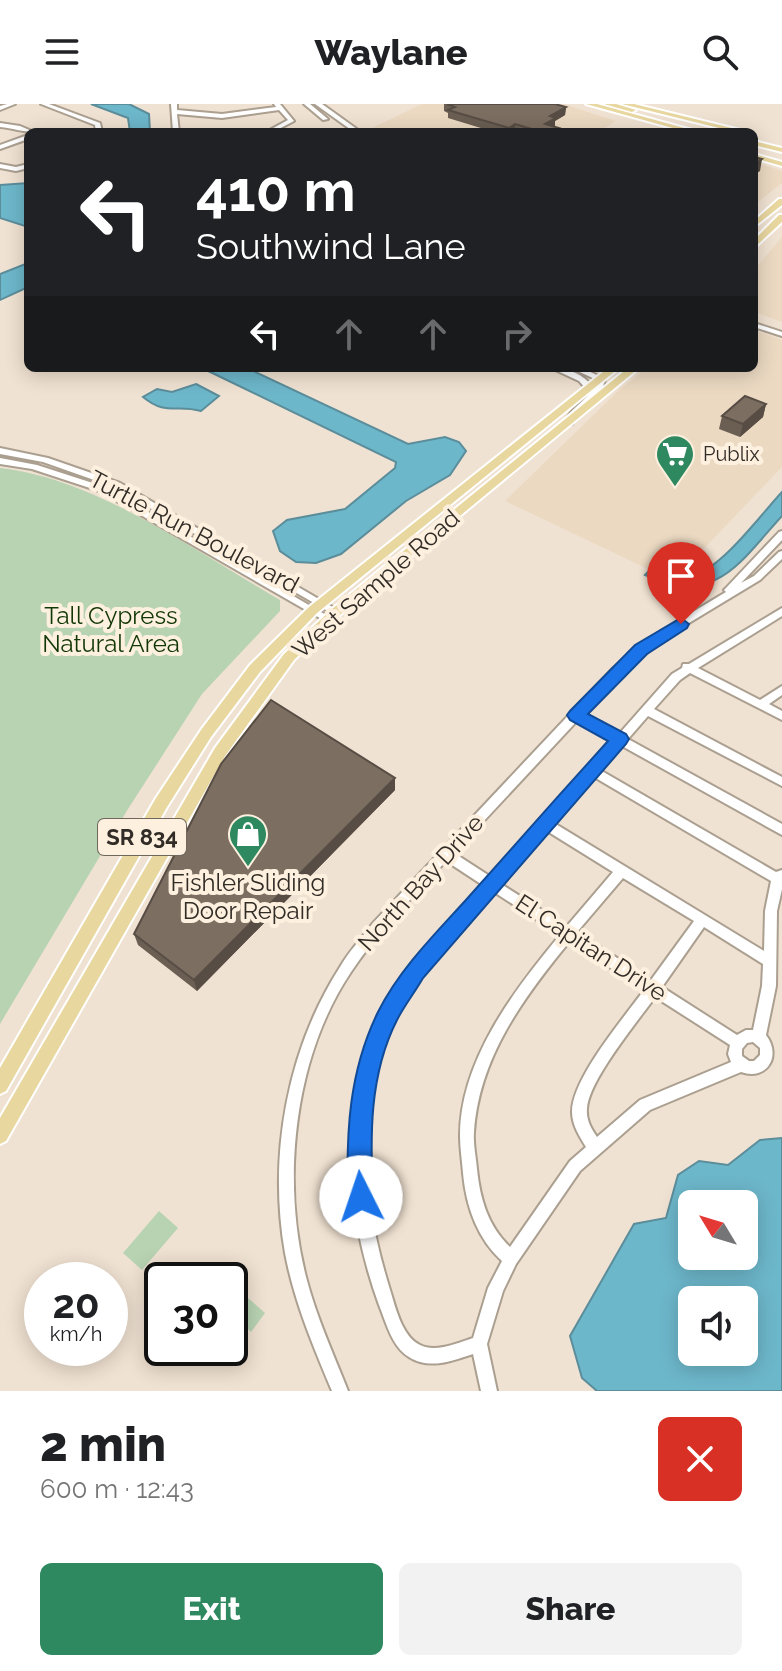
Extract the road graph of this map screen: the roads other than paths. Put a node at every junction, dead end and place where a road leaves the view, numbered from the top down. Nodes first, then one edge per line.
1 (12, 104) edge
2 (44, 104) edge
3 (174, 104) edge
4 (307, 104) edge
5 (318, 104) edge
6 (579, 104) edge
7 (589, 104) edge
8 (607, 104) edge
9 (625, 104) edge
10 (278, 106) edge
11 (0, 108) edge
12 (177, 112) junction
13 (0, 125) edge
14 (99, 128) edge
15 (176, 128) edge
16 (277, 128) edge
17 (340, 128) edge
18 (352, 128) edge
19 (654, 128) edge
20 (680, 128) edge
21 (698, 128) edge
22 (727, 128) edge
23 (24, 131) edge
24 (24, 136) edge
25 (758, 136) edge
26 (782, 142) edge
27 (758, 146) edge
28 (0, 147) edge
29 (782, 153) edge
30 (758, 157) edge
31 (782, 164) edge
32 (0, 166) edge
33 (24, 167) edge
34 (782, 201) edge
35 (782, 217) edge
36 (758, 222) edge
37 (758, 241) edge
38 (758, 318) edge
39 (758, 326) edge
40 (782, 327) edge
41 (782, 334) edge
42 (565, 372) edge
43 (584, 372) edge
44 (609, 372) edge
45 (629, 372) edge
46 (601, 379) junction
47 (590, 388) junction
48 (569, 422) junction
49 (0, 451) edge
50 (0, 461) edge
51 (492, 466) junction
52 (494, 483) junction
53 (782, 534) edge
54 (782, 554) edge
55 (717, 602) junction
56 (317, 607) junction
57 (782, 611) edge
58 (332, 616) junction
59 (687, 667) junction
60 (782, 690) edge
61 (760, 705) junction
62 (646, 710) junction
63 (576, 715) junction
64 (782, 716) edge
65 (620, 739) junction
66 (592, 771) junction
67 (782, 782) edge
68 (545, 824) junction
69 (782, 830) edge
70 (445, 854) junction
71 (620, 872) junction
72 (780, 877) edge
73 (492, 884) junction
74 (701, 921) junction
75 (570, 934) junction
76 (768, 960) junction
77 (653, 989) junction
78 (758, 1039) junction
79 (736, 1042) junction
80 (743, 1064) junction
81 (0, 1085) edge
82 (0, 1135) edge
83 (596, 1148) junction
84 (511, 1259) junction
85 (479, 1344) junction
86 (340, 1391) edge
87 (489, 1391) edge

1 - 11 street
2 - 14 street
3 - 12 street
4 - 17 street
5 - 18 street
6 - 19 main road
7 - 20 main road
8 - 21 main road
9 - 22 main road
10 - 12 street
10 - 16 street
12 - 15 street
13 - 23 street
24 - 28 street
25 - 26 main road
27 - 29 main road
30 - 31 main road
32 - 33 street
34 - 36 main road
35 - 37 main road
38 - 40 street
39 - 41 street
42 - 47 street
43 - 46 street
44 - 46 main road, West Sample Road / SR 834
45 - 48 main road, West Sample Road / SR 834
46 - 47 main road, West Sample Road / SR 834
46 - 48 street
47 - 51 main road, West Sample Road / SR 834
48 - 52 main road, West Sample Road / SR 834
49 - 56 street, Turtle Run Boulevard
50 - 56 street, Turtle Run Boulevard
51 - 52 main road
51 - 56 main road, West Sample Road / SR 834
52 - 58 main road, West Sample Road / SR 834
53 - 55 street, North Bay Drive
54 - 55 street, North Bay Drive
55 - 63 street, North Bay Drive
56 - 58 street, Turtle Run Boulevard
56 - 81 main road, West Sample Road / SR 834
57 - 59 street
58 - 82 main road, West Sample Road / SR 834
59 - 61 street
59 - 62 street
60 - 61 street
61 - 64 street
62 - 65 street
62 - 67 street
63 - 65 street
63 - 70 street, North Bay Drive
65 - 66 street
65 - 69 street
66 - 68 street
66 - 72 street
68 - 71 street
68 - 73 street
70 - 73 street, El Capitan Drive
70 - 86 street, North Bay Drive
71 - 74 street
71 - 75 street
72 - 76 street
73 - 75 street, El Capitan Drive
73 - 85 street
74 - 76 street
74 - 77 street
75 - 77 street, El Capitan Drive
75 - 84 street
76 - 78 street
77 - 79 street, El Capitan Drive
77 - 83 street
78 - 79 street
78 - 80 street
79 - 80 street
80 - 83 street
83 - 84 street
84 - 85 street
85 - 87 street

